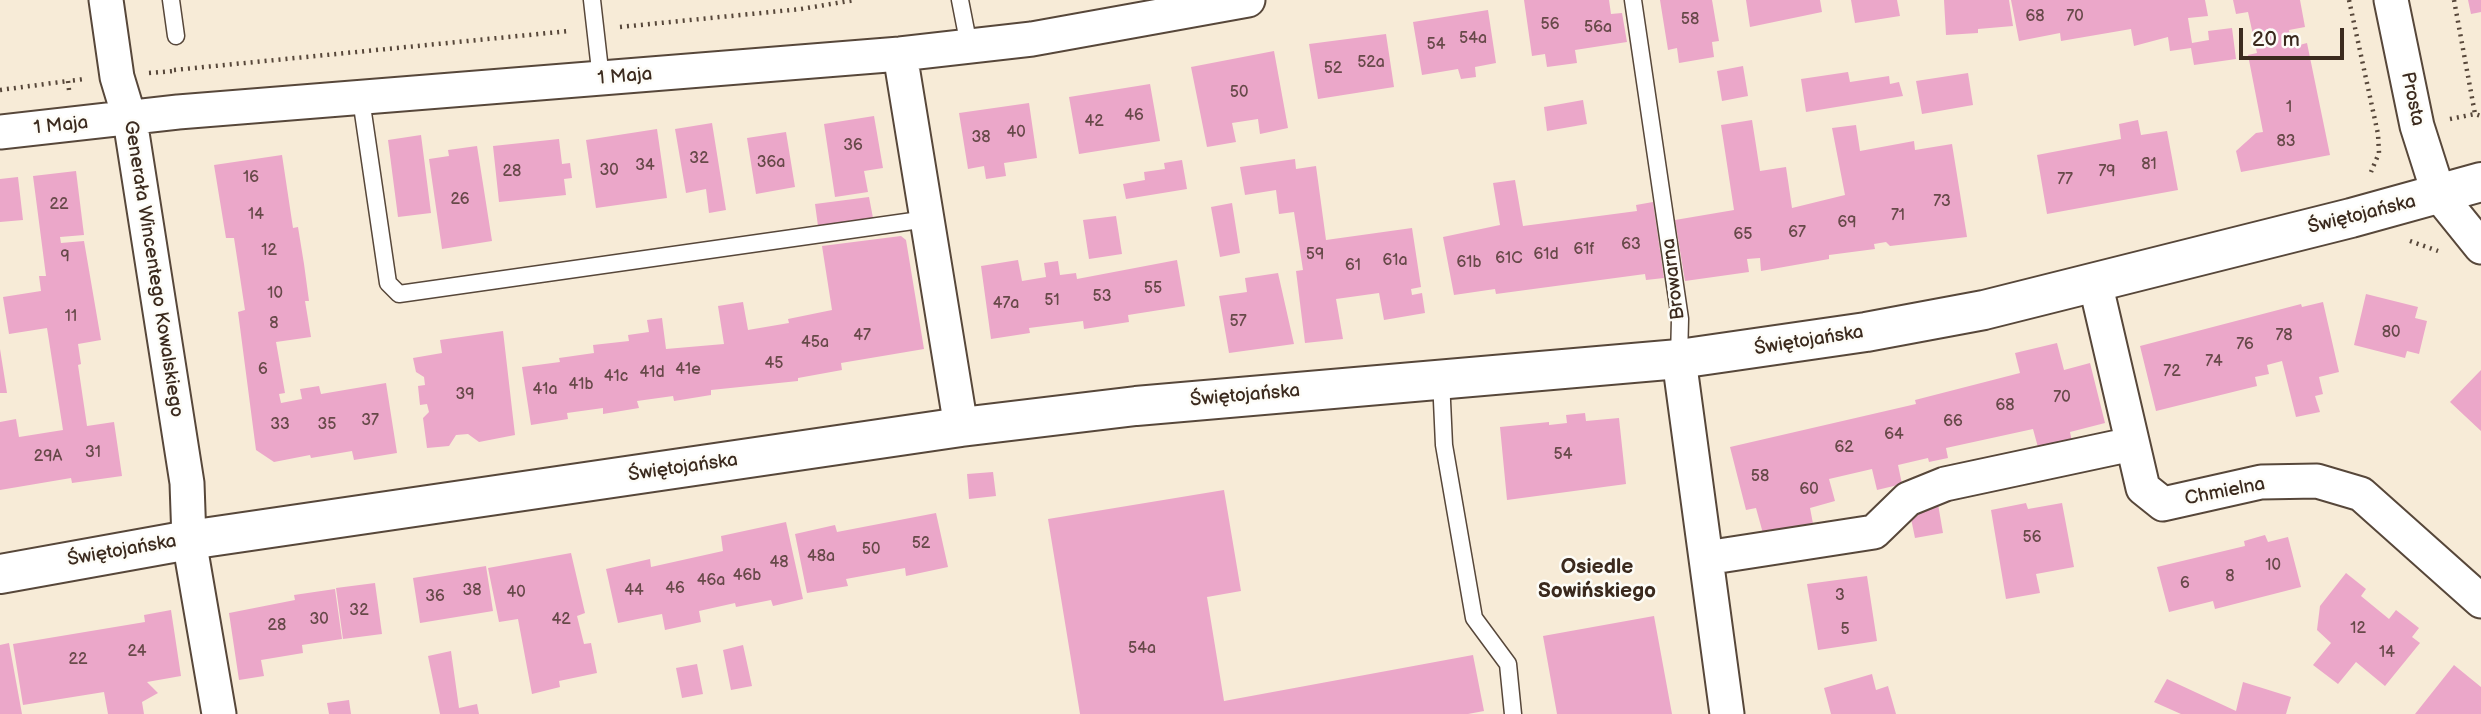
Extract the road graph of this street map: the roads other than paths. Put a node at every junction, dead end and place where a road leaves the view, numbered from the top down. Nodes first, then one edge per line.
1 (106, 0) edge
2 (171, 0) edge
3 (592, 0) edge
4 (960, 0) edge
5 (1248, 0) edge
6 (1633, 0) edge
7 (2391, 0) edge
8 (1173, 7) edge
9 (176, 36) dead end
10 (969, 46) junction
11 (900, 54) junction
12 (601, 79) junction
13 (361, 99) junction
14 (130, 120) junction
15 (0, 132) edge
16 (2481, 182) edge
17 (2439, 195) junction
18 (927, 219) junction
19 (2481, 247) edge
20 (2095, 282) junction
21 (1679, 359) junction
22 (1441, 379) junction
23 (961, 427) junction
24 (2132, 444) junction
25 (189, 540) junction
26 (1706, 558) junction
27 (0, 574) edge
28 (2481, 601) edge
29 (219, 714) edge
30 (1513, 714) edge
31 (1727, 714) edge

1 - 14 street, Generała Wincentego Kowalskiego
2 - 9 lane
3 - 12 lane
4 - 10 lane
5 - 8 street, 1 Maja
6 - 21 lane, Browarna
7 - 17 street, Prosta
8 - 10 street, 1 Maja
10 - 11 street, 1 Maja
11 - 12 street, 1 Maja
11 - 18 street
12 - 13 street, 1 Maja
13 - 14 street, 1 Maja
13 - 18 lane
14 - 15 street, 1 Maja
14 - 25 street, Generała Wincentego Kowalskiego
16 - 17 street, Świętojańska
17 - 19 street
17 - 20 street, Świętojańska
18 - 23 street
20 - 21 street, Świętojańska
20 - 24 street, Chmielna
21 - 22 street, Świętojańska
21 - 26 street, Browarna
22 - 23 street, Świętojańska
22 - 30 lane
23 - 25 street, Świętojańska
24 - 26 street
24 - 28 street, Chmielna
25 - 27 street, Świętojańska
25 - 29 street, Generała Wincentego Kowalskiego
26 - 31 street, Browarna

